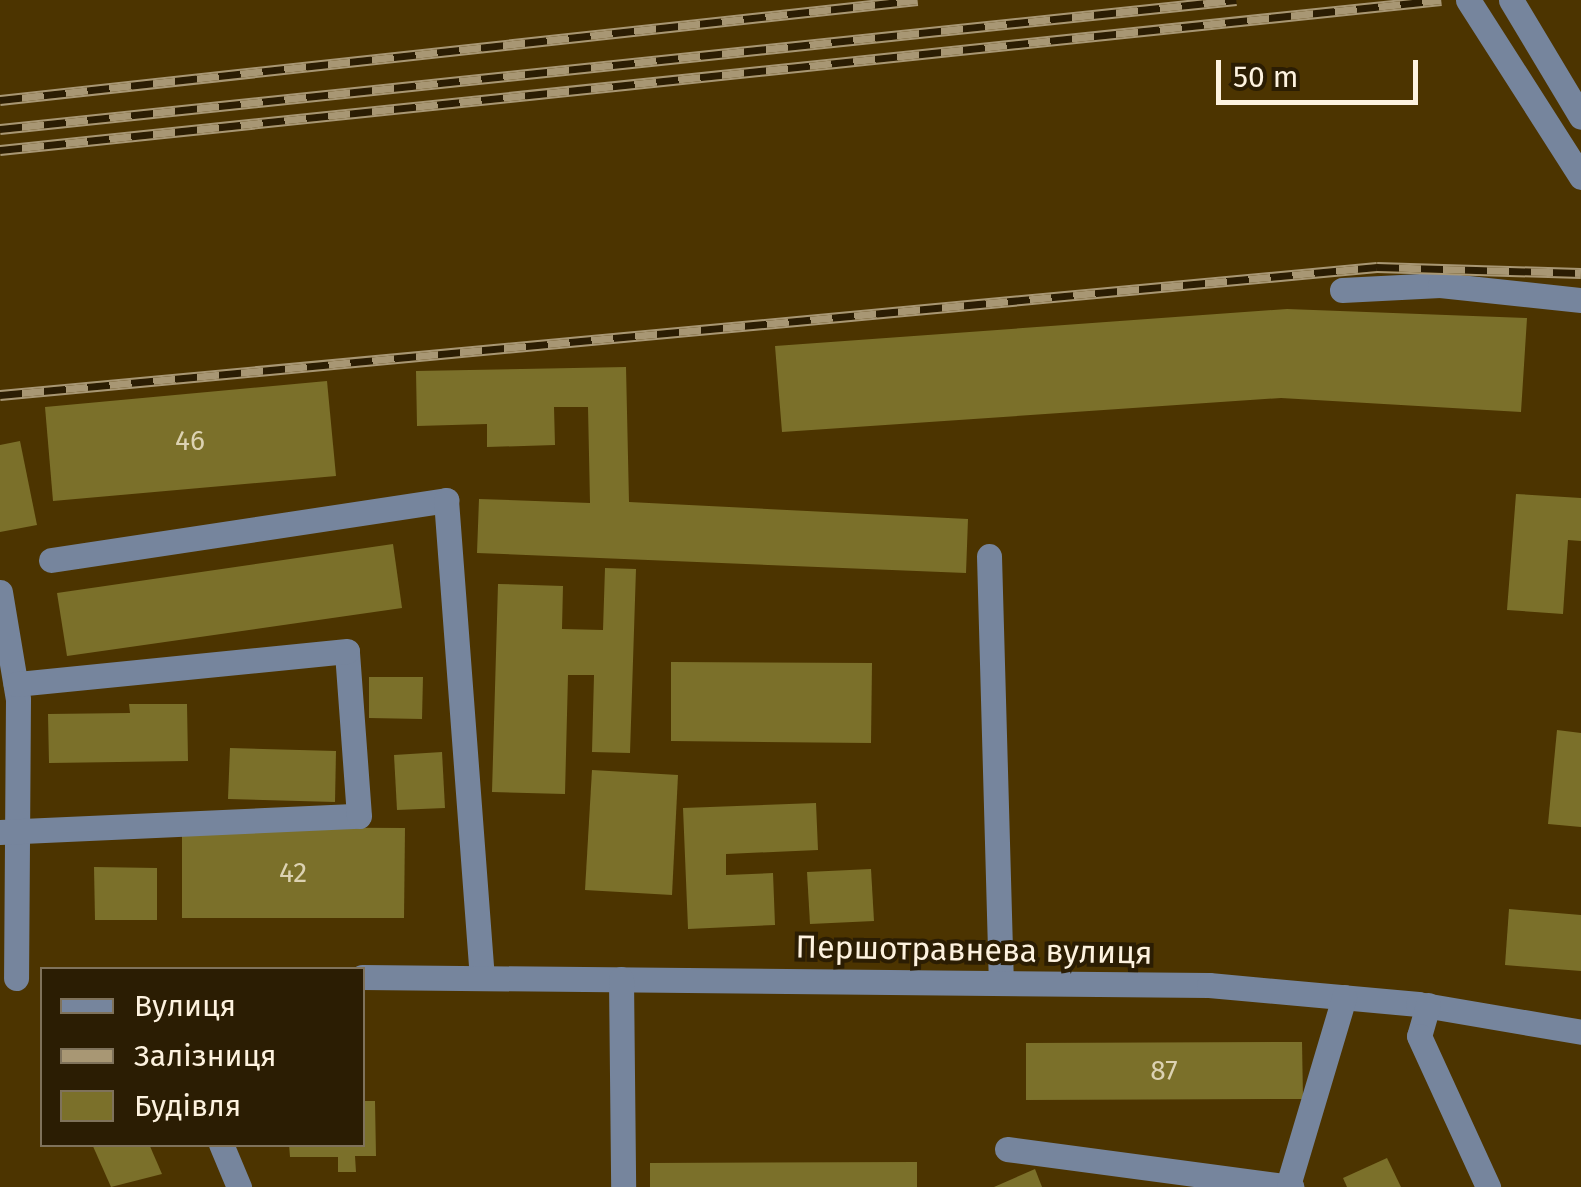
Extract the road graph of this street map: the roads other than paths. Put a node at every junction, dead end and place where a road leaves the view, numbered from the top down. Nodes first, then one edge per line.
1 (1468, 0) edge
2 (1512, 0) edge
3 (1581, 118) edge
4 (1581, 177) edge
5 (1342, 290) dead end
6 (1581, 300) edge
7 (989, 556) dead end
8 (51, 560) dead end
9 (0, 592) edge
10 (16, 684) junction
11 (9, 832) edge
12 (8, 978) edge
13 (40, 978) edge
14 (365, 978) edge
15 (482, 978) junction
16 (620, 980) junction
17 (1000, 982) junction
18 (1344, 997) junction
19 (1428, 1005) junction
20 (1581, 1032) edge
21 (222, 1147) edge
22 (1007, 1149) dead end
23 (1290, 1185) edge
24 (239, 1187) edge
25 (623, 1187) edge
26 (1488, 1187) edge

1 - 4 street
2 - 3 street
5 - 6 street
7 - 17 street
8 - 15 street
9 - 10 street
10 - 11 street
10 - 11 street
11 - 12 street
12 - 13 street
14 - 15 street, Першотравнева вулиця
15 - 16 street, Першотравнева вулиця
16 - 17 street, Першотравнева вулиця
16 - 25 street
17 - 18 street, Першотравнева вулиця
18 - 19 street, Першотравнева вулиця
18 - 23 street
19 - 20 street, Першотравнева вулиця
19 - 26 street
21 - 24 street
22 - 23 street

